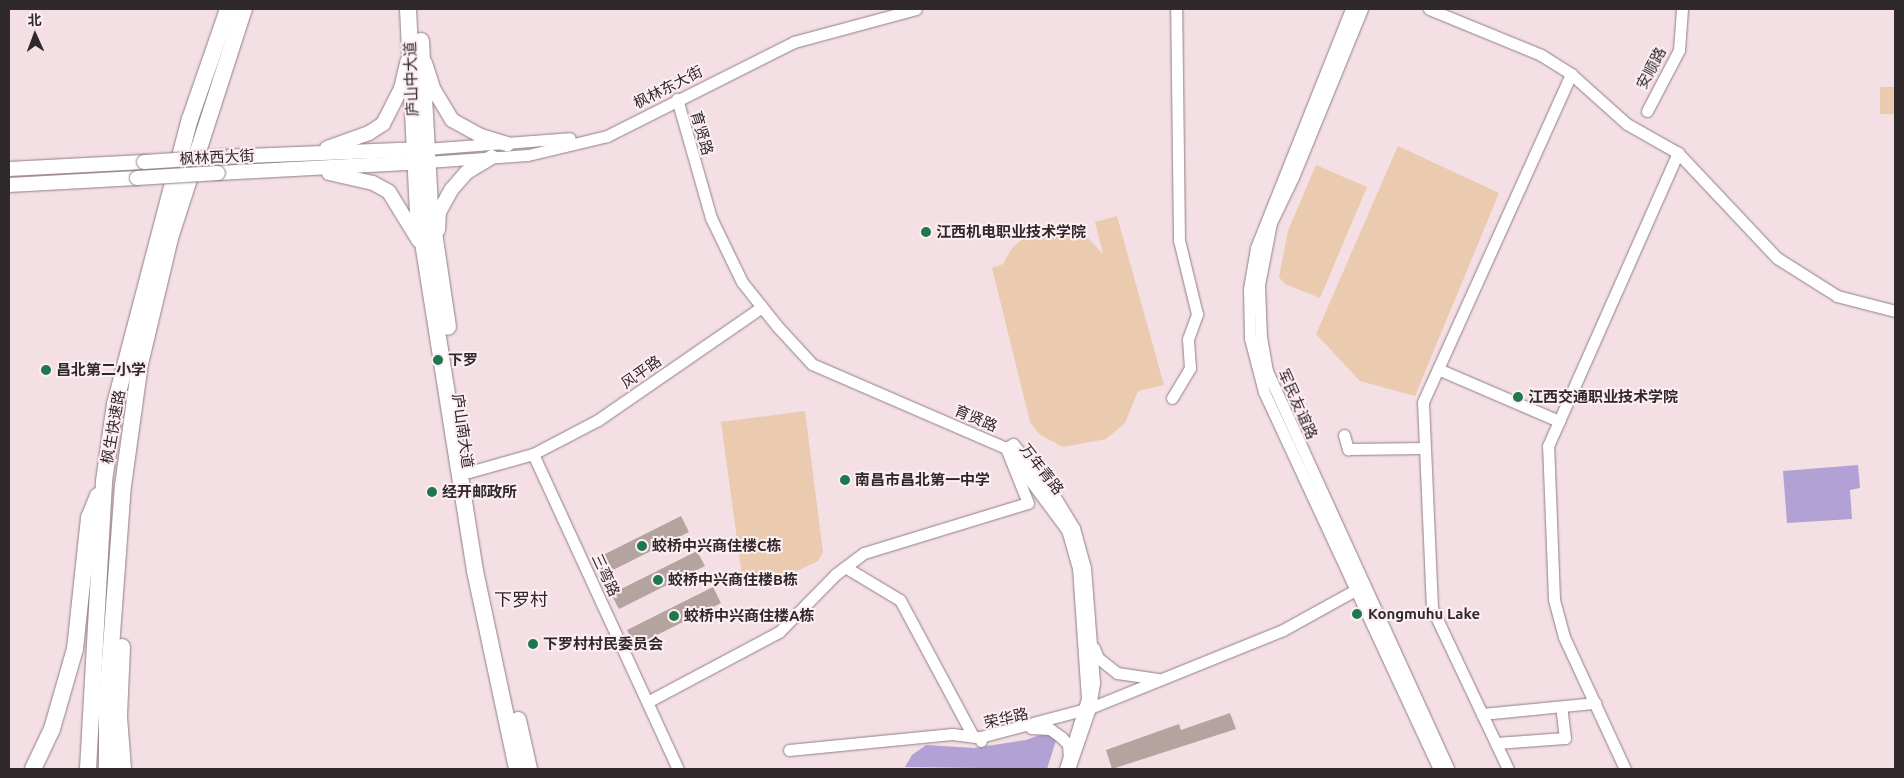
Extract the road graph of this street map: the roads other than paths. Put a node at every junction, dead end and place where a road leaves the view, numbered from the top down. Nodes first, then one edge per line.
1 (228, 9) edge
2 (244, 9) edge
3 (408, 9) edge
4 (419, 9) edge
5 (882, 9) edge
6 (916, 9) edge
7 (1176, 9) edge
8 (1350, 9) edge
9 (1362, 9) edge
10 (1429, 9) edge
11 (1682, 9) edge
12 (416, 51) junction
13 (1571, 74) junction
14 (677, 99) junction
15 (1647, 111) dead end
16 (508, 144) junction
17 (1678, 153) junction
18 (307, 154) junction
19 (420, 156) junction
20 (492, 157) junction
21 (9, 169) edge
22 (281, 169) junction
23 (9, 185) edge
24 (430, 250) junction
25 (762, 307) junction
26 (1895, 311) edge
27 (140, 364) junction
28 (1438, 369) junction
29 (1172, 398) dead end
30 (1559, 421) junction
31 (1344, 435) dead end
32 (1006, 448) junction
33 (1424, 448) junction
34 (532, 454) junction
35 (469, 472) junction
36 (104, 481) junction
37 (845, 567) junction
38 (1360, 591) junction
39 (1092, 644) junction
40 (1162, 679) junction
41 (649, 701) junction
42 (1595, 703) junction
43 (1561, 706) junction
44 (1087, 712) junction
45 (1482, 714) junction
46 (1031, 728) junction
47 (976, 737) junction
48 (1496, 743) junction
49 (789, 750) dead end
50 (1068, 766) edge
51 (33, 769) edge
52 (88, 769) edge
53 (107, 769) edge
54 (124, 769) edge
55 (517, 769) edge
56 (529, 769) edge
57 (678, 769) edge
58 (1440, 769) edge
59 (1448, 769) edge
60 (1508, 769) edge
61 (1625, 769) edge

1 - 36 highway, 枫生快速路
2 - 27 highway, 枫生快速路
3 - 12 highway, 庐山中大道
4 - 12 highway, 庐山中大道
5 - 16 street, 枫林东大街
6 - 14 street, 枫林东大街
7 - 29 street
8 - 38 street, 军民友谊路
9 - 38 street, 军民友谊路
10 - 13 street
11 - 15 street, 安顺路
12 - 16 main road
12 - 18 main road
12 - 19 highway, 庐山中大道
13 - 17 street
13 - 28 street
14 - 20 street, 枫林东大街
14 - 25 street, 育贤路
16 - 19 street, 枫林东大街
17 - 26 street
17 - 30 street
18 - 19 main road, 枫林西大街
18 - 21 main road, 枫林西大街, bridge
19 - 20 street, 枫林东大街
19 - 22 main road, 枫林西大街
19 - 24 highway, 庐山南大道
20 - 24 main road
22 - 23 main road, 枫林西大街, bridge
22 - 24 main road
24 - 35 highway, 庐山南大道
24 - 55 highway, 庐山南大道
25 - 32 street, 育贤路
25 - 34 street, 风平路
27 - 53 highway, 枫生快速路
27 - 54 highway
28 - 30 street
28 - 33 street
30 - 42 street
31 - 33 street
32 - 37 street, 育贤路
32 - 39 street, 万年青路
32 - 44 street, 万年青路
33 - 45 street
34 - 35 street
34 - 41 street, 三弯路
35 - 56 highway, 庐山南大道
36 - 51 highway
36 - 52 highway, 枫生快速路
37 - 41 street, 育贤路
37 - 47 street
38 - 40 street, 荣华路
38 - 44 street, 荣华路
38 - 58 street, 军民友谊路
38 - 59 street, 军民友谊路
39 - 40 street
39 - 44 street, 万年青路
40 - 44 street, 荣华路
41 - 57 street, 三弯路
42 - 43 street
42 - 61 street
43 - 45 street
43 - 48 street
44 - 46 street, 荣华路
44 - 47 street, 荣华路
44 - 50 street, 万年青路
45 - 48 street
46 - 47 street, 荣华路
46 - 50 street
47 - 49 street
48 - 60 street

